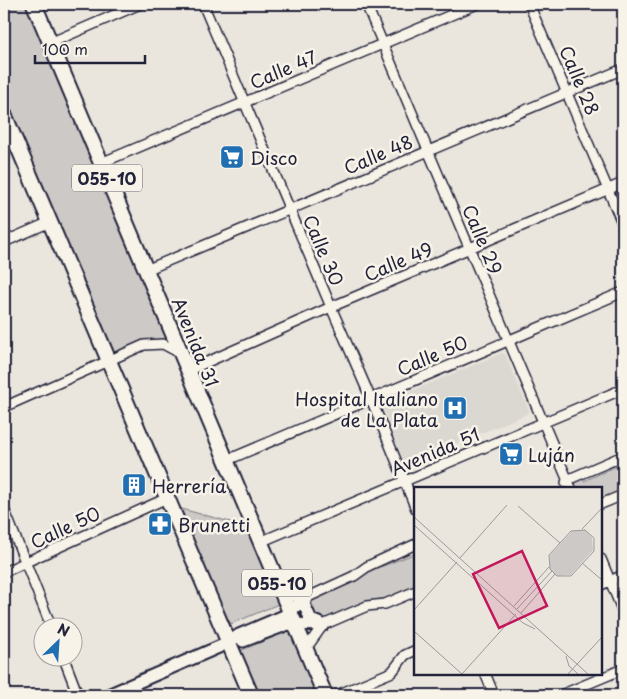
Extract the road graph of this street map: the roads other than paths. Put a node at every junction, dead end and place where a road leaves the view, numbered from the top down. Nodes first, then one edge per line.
1 (34, 4) edge
2 (140, 4) edge
3 (203, 4) edge
4 (366, 4) edge
5 (477, 4) edge
6 (530, 4) edge
7 (50, 43) junction
8 (383, 44) junction
9 (623, 69) edge
10 (567, 92) junction
11 (244, 102) junction
12 (4, 114) edge
13 (428, 151) junction
14 (101, 163) junction
15 (623, 183) edge
16 (608, 189) junction
17 (289, 209) junction
18 (50, 222) junction
19 (623, 225) edge
20 (4, 242) edge
21 (470, 249) junction
22 (146, 270) junction
23 (623, 292) edge
24 (330, 307) junction
25 (508, 340) junction
26 (180, 353) junction
27 (109, 360) junction
28 (187, 371) junction
29 (623, 389) edge
30 (371, 399) junction
31 (4, 407) edge
32 (543, 423) junction
33 (623, 456) edge
34 (225, 461) junction
35 (404, 482) junction
36 (567, 485) edge
37 (623, 494) edge
38 (167, 498) junction
39 (414, 504) edge
40 (602, 504) edge
41 (4, 510) edge
42 (260, 542) junction
43 (414, 545) edge
44 (602, 561) edge
45 (26, 563) junction
46 (4, 572) edge
47 (623, 575) edge
48 (610, 581) junction
49 (602, 585) edge
50 (280, 589) junction
51 (414, 592) edge
52 (306, 598) junction
53 (623, 612) edge
54 (47, 616) edge
55 (292, 617) junction
56 (323, 625) junction
57 (228, 643) junction
58 (305, 650) junction
59 (414, 651) edge
60 (67, 666) edge
61 (623, 669) edge
62 (485, 674) edge
63 (78, 695) edge
64 (108, 695) edge
65 (251, 695) edge
66 (324, 695) edge
67 (337, 695) edge
68 (494, 695) edge
69 (561, 695) edge

1 - 7 highway, Avenida 31 / 055-10
2 - 7 street
3 - 11 street, Calle 30
4 - 8 street, Calle 29
5 - 8 street, Calle 47
6 - 10 street, Calle 28
7 - 14 highway, Avenida 31 / 055-10
8 - 11 street, Calle 47
8 - 13 street, Calle 29
9 - 10 street, Calle 48
10 - 13 street, Calle 48
10 - 16 street, Calle 28
11 - 14 street, Calle 47
11 - 17 street, Calle 30
12 - 18 highway
13 - 17 street, Calle 48
13 - 21 street, Calle 29
14 - 22 highway, Avenida 31 / 055-10
15 - 16 street, Calle 49
16 - 19 street, Calle 28
16 - 21 street, Calle 49
17 - 22 street, Calle 48
17 - 24 street, Calle 30
18 - 20 street
18 - 27 highway
21 - 24 street, Calle 49
21 - 25 street, Calle 29
22 - 26 highway, Avenida 31 / 055-10
23 - 25 street, Calle 50
24 - 28 street, Calle 49
24 - 30 street, Calle 30
25 - 30 street, Calle 50
25 - 32 street, Calle 29
26 - 27 street
26 - 28 highway, Avenida 31 / 055-10
27 - 31 street
27 - 38 highway
28 - 34 highway, Avenida 31 / 055-10
29 - 32 street, Avenida 51
30 - 34 street, Calle 50
30 - 35 street, Calle 30
32 - 35 street, Avenida 51
32 - 36 street, Calle 29
33 - 36 street
34 - 42 highway, Avenida 31 / 055-10
35 - 39 street, Calle 30
35 - 42 street, Avenida 51
37 - 40 street
38 - 45 street, Calle 50
38 - 57 highway
41 - 45 street
42 - 50 highway, Avenida 31 / 055-10
43 - 52 street
44 - 48 street
45 - 46 street, Calle 50
45 - 54 street
47 - 48 street
48 - 49 street
48 - 53 street
50 - 52 street
50 - 55 highway, Avenida 31 / 055-10
51 - 56 street
52 - 55 main road
52 - 56 main road
55 - 56 main road
55 - 57 main road
55 - 58 highway, Avenida 31 / 055-10
56 - 58 street
57 - 64 main road
57 - 65 highway
58 - 66 highway, Avenida 31 / 055-10
59 - 67 street
60 - 63 street
61 - 69 street
62 - 68 street

